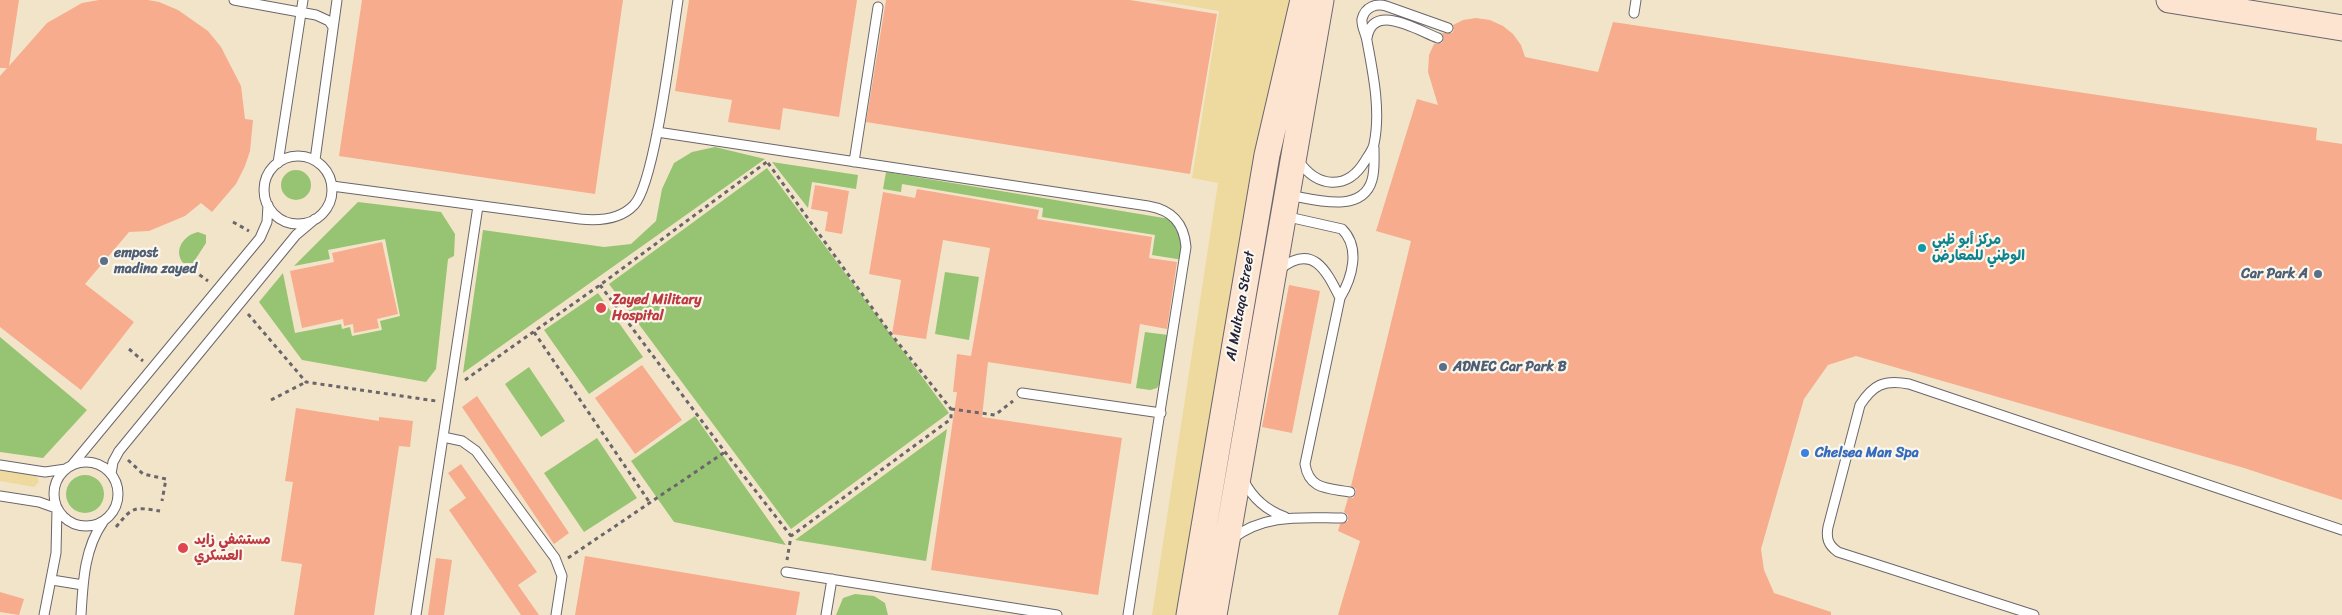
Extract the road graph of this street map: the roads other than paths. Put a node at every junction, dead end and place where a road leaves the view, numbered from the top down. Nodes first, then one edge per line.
1 (234, 0) edge
2 (303, 0) edge
3 (338, 0) edge
4 (678, 0) edge
5 (1303, 0) edge
6 (1322, 0) edge
7 (1636, 0) edge
8 (2169, 0) edge
9 (878, 7) dead end
10 (301, 12) junction
11 (1634, 13) dead end
12 (2314, 23) junction
13 (333, 27) junction
14 (1448, 28) dead end
15 (2342, 28) edge
16 (2342, 36) edge
17 (1367, 38) junction
18 (1438, 38) dead end
19 (657, 132) junction
20 (1374, 146) junction
21 (1294, 154) junction
22 (315, 160) junction
23 (854, 162) junction
24 (278, 163) junction
25 (332, 186) junction
26 (1272, 203) junction
27 (268, 205) junction
28 (478, 206) junction
29 (314, 219) junction
30 (1272, 276) junction
31 (1340, 298) junction
32 (1022, 393) road end
33 (1161, 413) junction
34 (443, 437) junction
35 (0, 465) edge
36 (69, 467) junction
37 (1239, 468) junction
38 (111, 474) junction
39 (1350, 492) dead end
40 (0, 496) edge
41 (56, 508) junction
42 (1285, 518) junction
43 (1342, 518) dead end
44 (103, 522) junction
45 (2342, 530) edge
46 (1225, 544) junction
47 (786, 572) road end
48 (832, 579) junction
49 (52, 580) junction
50 (83, 585) junction
51 (44, 615) edge
52 (81, 615) edge
53 (416, 615) edge
54 (556, 615) edge
55 (826, 615) edge
56 (1056, 615) edge
57 (1128, 615) edge
58 (1189, 615) edge
59 (1214, 615) edge
60 (2034, 615) edge

1 - 10 lane
2 - 10 lane
3 - 13 lane
4 - 19 lane
5 - 26 street, Al Multaqa Street
6 - 21 street, Al Multaqa Street
7 - 11 lane
8 - 12 street
9 - 23 lane
10 - 13 lane
10 - 24 lane
12 - 15 street
12 - 16 lane
13 - 22 lane
14 - 17 lane
17 - 18 lane
17 - 20 lane
19 - 23 lane
19 - 28 lane
20 - 21 lane
20 - 26 lane
21 - 26 street, Al Multaqa Street
22 - 24 lane
22 - 25 lane
23 - 33 lane
24 - 27 lane
25 - 28 lane
25 - 29 lane
26 - 30 street, Al Multaqa Street
26 - 31 lane
26 - 58 street, Al Multaqa Street
27 - 29 lane
27 - 36 lane
28 - 34 lane
29 - 38 lane
30 - 31 lane
30 - 37 street, Al Multaqa Street
31 - 39 lane
32 - 33 lane
33 - 57 lane
34 - 53 lane
34 - 54 lane
35 - 36 lane
36 - 38 lane
36 - 41 lane
37 - 42 lane
37 - 46 street, Al Multaqa Street
38 - 44 lane
40 - 41 lane
41 - 44 lane
41 - 49 lane
42 - 43 lane
42 - 46 lane
44 - 50 lane
45 - 60 lane
46 - 59 street, Al Multaqa Street
47 - 48 lane
48 - 55 lane
48 - 56 lane
49 - 50 lane
49 - 51 lane
50 - 52 lane

